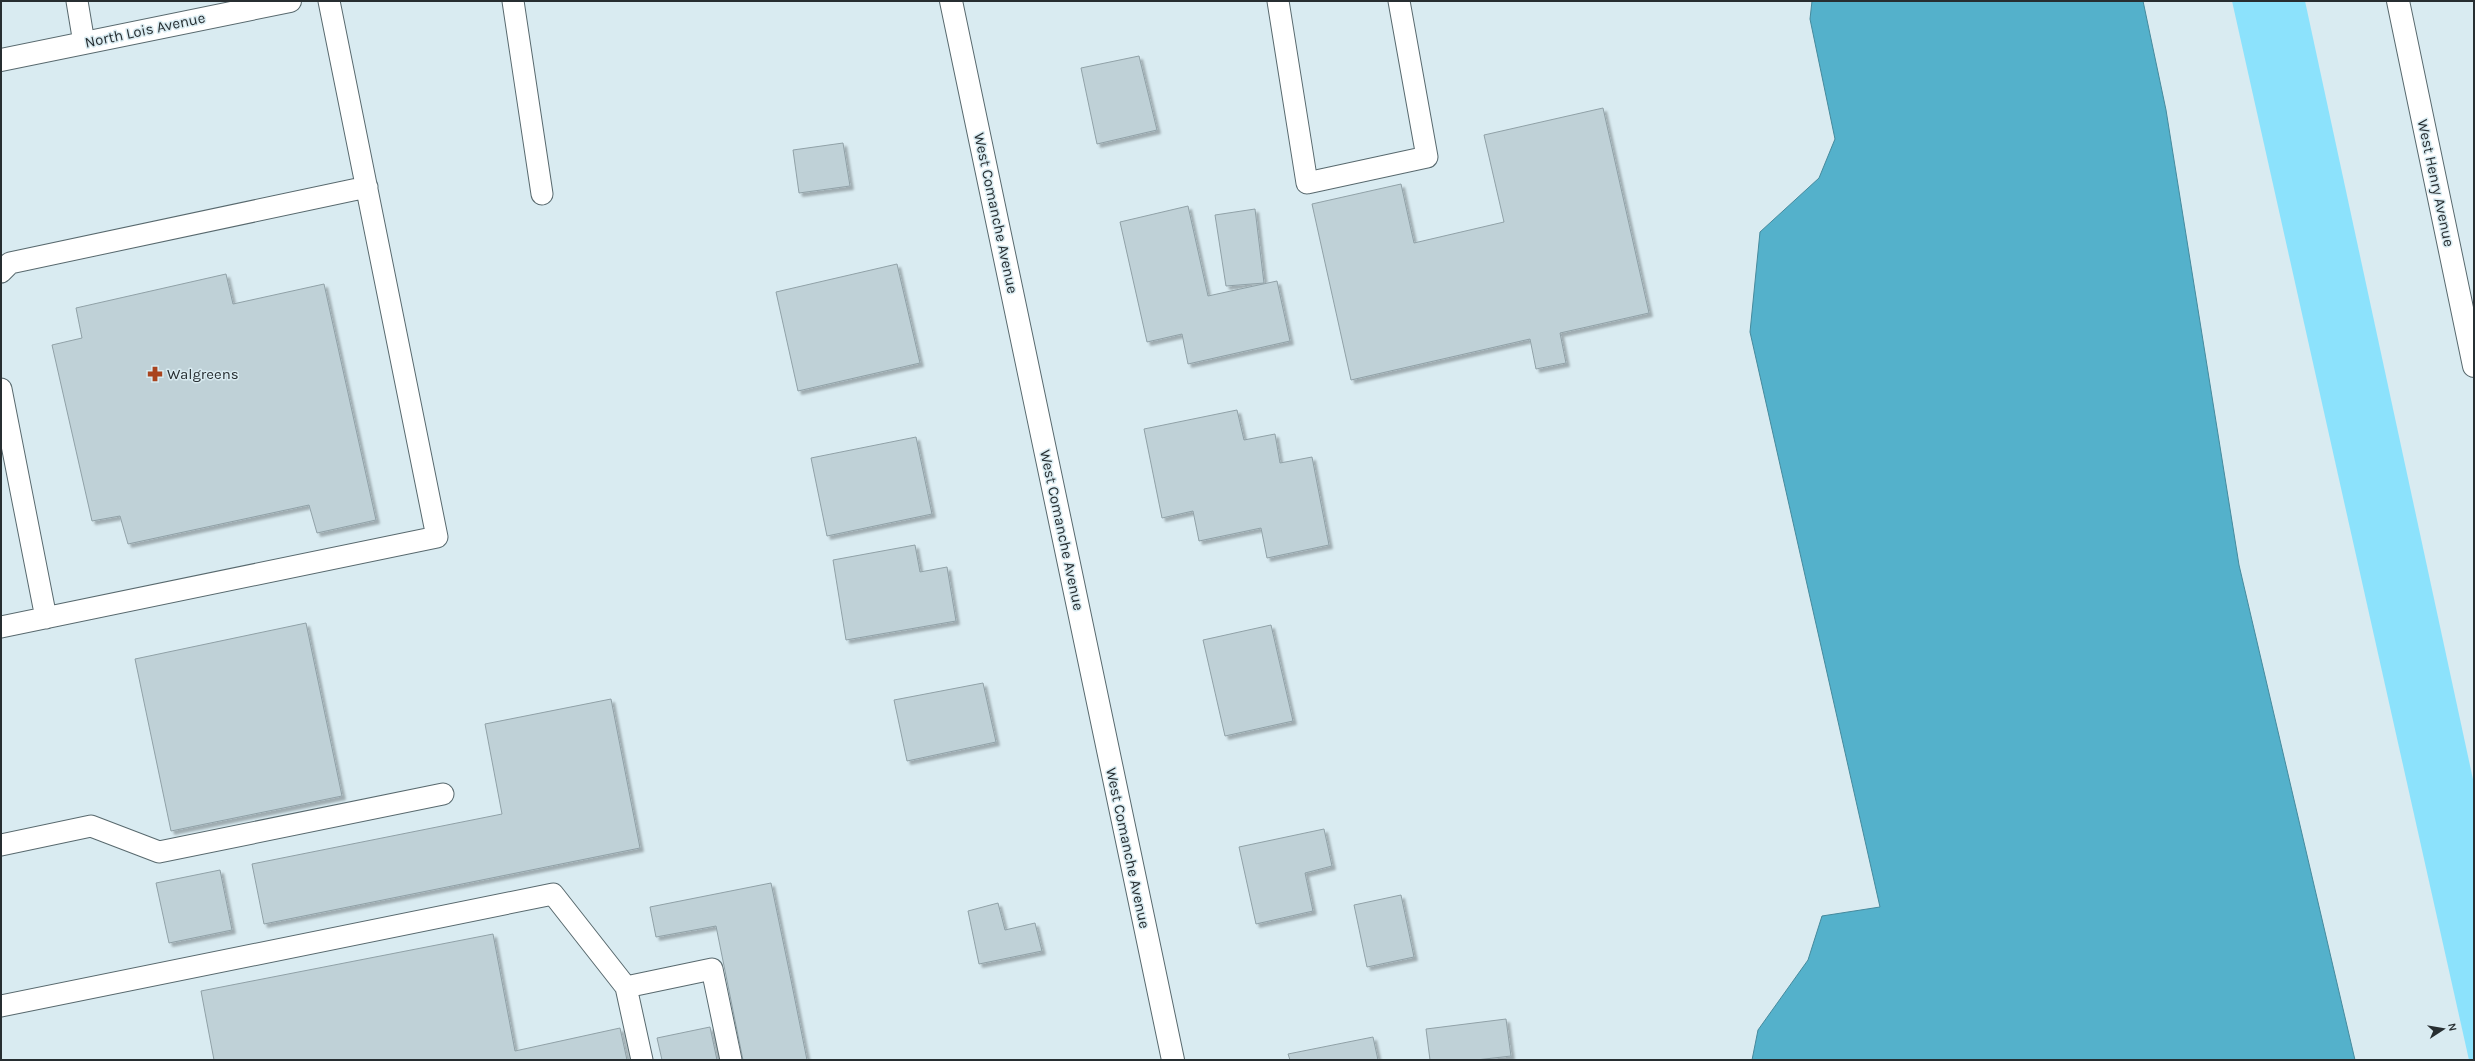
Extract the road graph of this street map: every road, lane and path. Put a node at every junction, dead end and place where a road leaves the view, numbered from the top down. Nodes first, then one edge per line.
1 (77, 1) edge
2 (290, 1) edge
3 (329, 1) edge
4 (513, 1) edge
5 (952, 1) edge
6 (1278, 1) edge
7 (1398, 1) edge
8 (2398, 1) edge
9 (84, 43) junction
10 (1, 60) edge
11 (367, 187) junction
12 (542, 194) dead end
13 (1, 272) edge
14 (2474, 366) edge
15 (1, 389) edge
16 (46, 618) junction
17 (1, 627) edge
18 (443, 794) dead end
19 (1, 845) edge
20 (626, 987) junction
21 (1, 1006) edge
22 (642, 1060) edge
23 (732, 1060) edge
24 (1173, 1060) edge

1 - 9 lane
2 - 9 street, North Lois Avenue
3 - 11 lane
4 - 12 lane
5 - 24 street, West Comanche Avenue
6 - 7 lane
8 - 14 street, West Henry Avenue
9 - 10 street, North Lois Avenue
11 - 13 lane
11 - 16 lane
15 - 16 lane
16 - 17 lane
18 - 19 lane
20 - 21 lane
20 - 22 lane
20 - 23 lane

